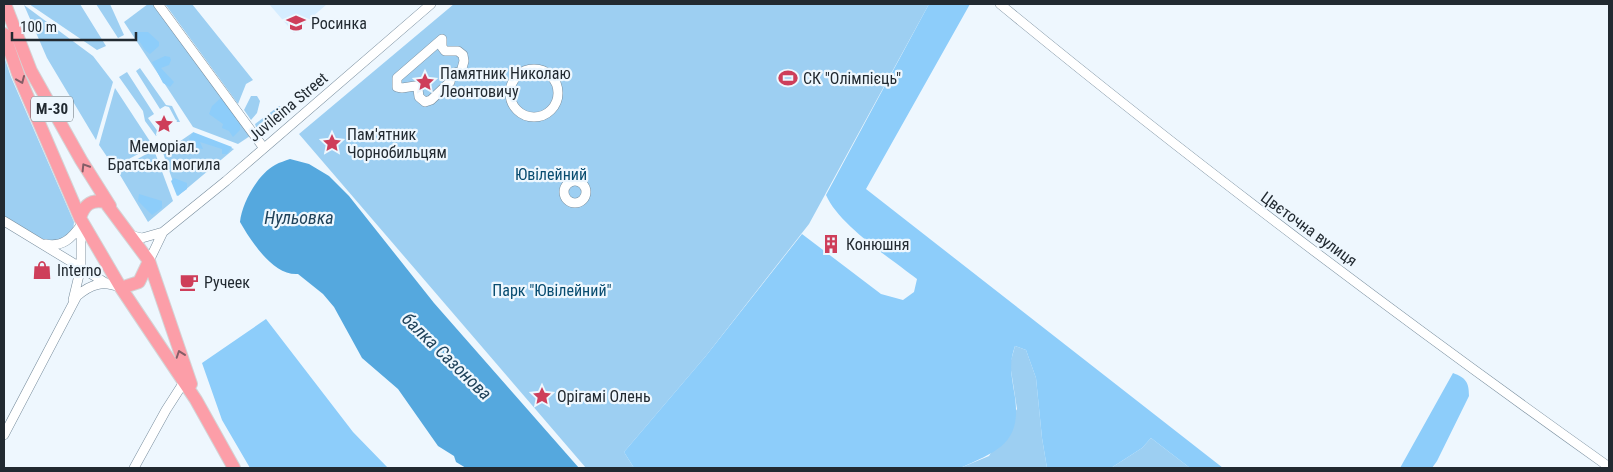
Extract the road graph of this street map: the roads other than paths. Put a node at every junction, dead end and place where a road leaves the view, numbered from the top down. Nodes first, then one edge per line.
1 (5, 4) edge
2 (158, 4) edge
3 (431, 4) edge
4 (1000, 4) edge
5 (4, 34) edge
6 (464, 60) joint
7 (529, 117) joint
8 (263, 147) junction
9 (111, 208) junction
10 (4, 221) edge
11 (81, 221) junction
12 (126, 232) junction
13 (163, 232) junction
14 (40, 242) junction
15 (149, 261) junction
16 (80, 267) junction
17 (106, 283) junction
18 (121, 288) junction
19 (70, 309) junction
20 (184, 382) junction
21 (196, 400) junction
22 (4, 435) edge
23 (1609, 467) edge
24 (134, 468) edge
25 (234, 468) edge

9 -> 1 highway, М-30
2 - 8 street
3 - 8 street, Juvileina Street
4 - 23 street, Цвєточна вулиця
5 -> 11 highway, М-30
6 - 6 street
7 - 7 street
8 - 13 street, Juvileina Street
9 - 11 highway
9 - 12 highway, М-30
10 - 14 street
11 - 14 street
11 - 16 street
11 - 18 highway, М-30
12 - 13 street, Juvileina Street
12 - 15 highway, М-30
13 - 15 street, Juvileina Street
14 - 16 street
15 - 18 highway
21 -> 15 highway, М-30
16 - 17 street
16 - 19 street
17 - 18 street
17 - 19 street
18 - 20 highway, М-30
19 - 22 street
20 - 21 highway, М-30
20 - 24 street
21 - 25 highway, М-30

